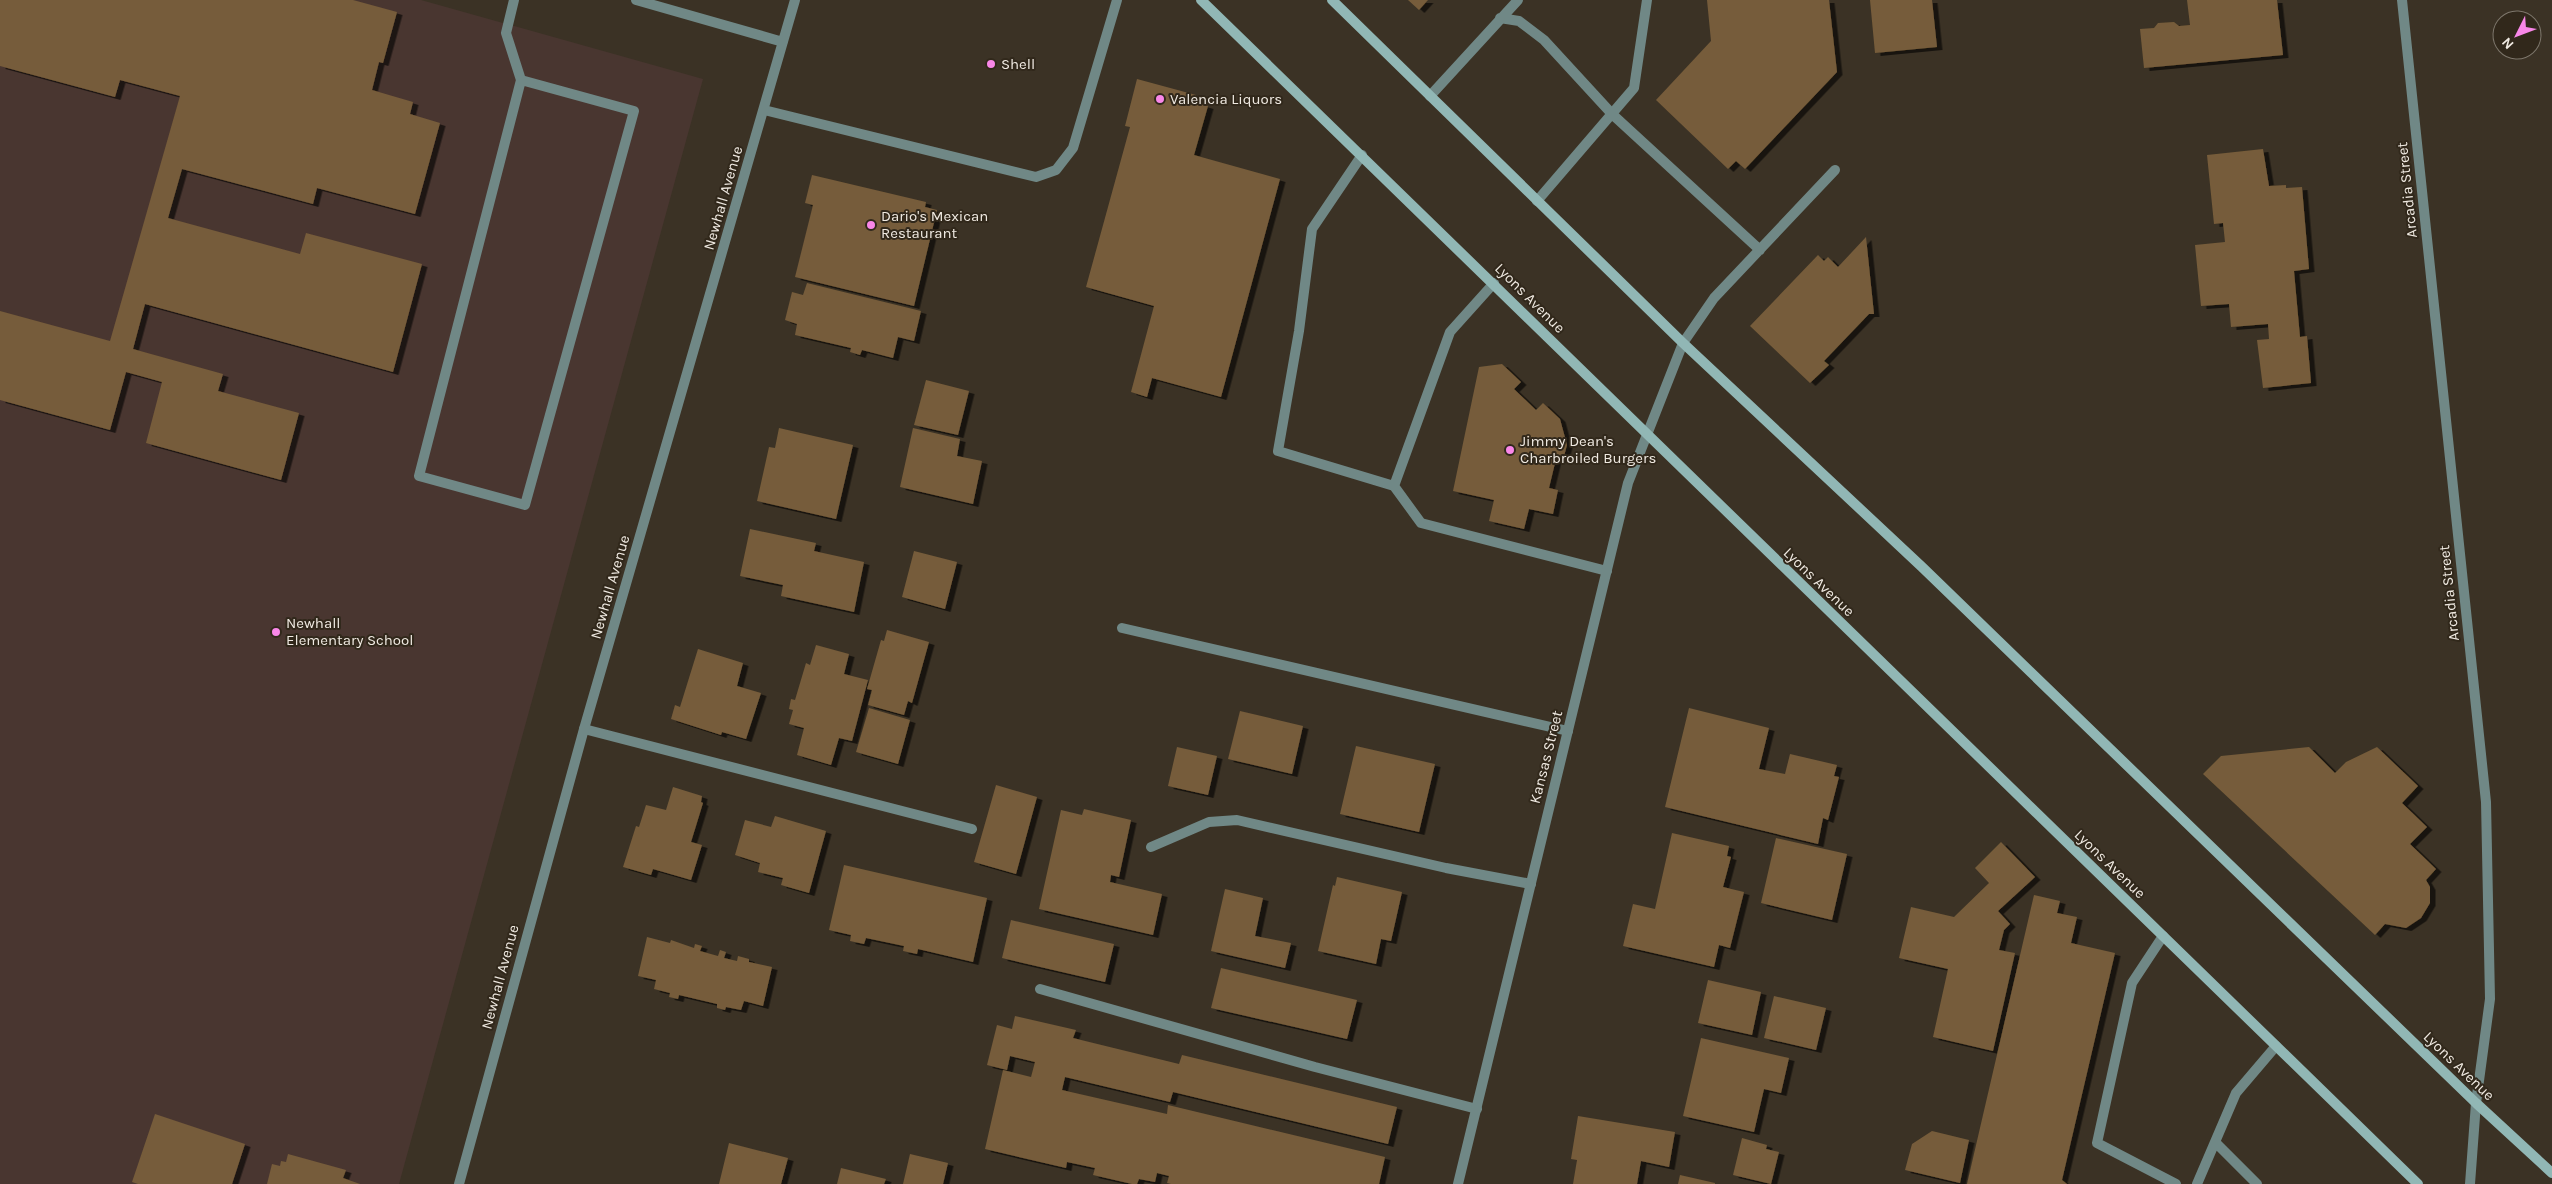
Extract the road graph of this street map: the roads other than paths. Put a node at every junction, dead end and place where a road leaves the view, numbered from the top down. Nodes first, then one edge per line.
1 (514, 0) edge
2 (636, 0) edge
3 (795, 0) edge
4 (1117, 0) edge
5 (1201, 0) edge
6 (1332, 0) edge
7 (1518, 0) edge
8 (1647, 0) edge
9 (2402, 0) edge
10 (1500, 18) junction
11 (783, 42) junction
12 (521, 80) junction
13 (1430, 96) junction
14 (764, 110) junction
15 (1612, 114) junction
16 (1362, 155) junction
17 (1835, 170) dead end
18 (1537, 201) junction
19 (1760, 250) junction
20 (1494, 283) junction
21 (1683, 343) junction
22 (1646, 434) junction
23 (1394, 486) junction
24 (1607, 570) junction
25 (1122, 628) dead end
26 (584, 729) junction
27 (1568, 731) junction
28 (972, 829) dead end
29 (1151, 847) dead end
30 (1531, 884) junction
31 (2163, 936) junction
32 (1040, 989) dead end
33 (2276, 1046) junction
34 (2476, 1103) junction
35 (1477, 1109) junction
36 (2216, 1142) junction
37 (2552, 1172) edge
38 (459, 1184) edge
39 (1458, 1184) edge
40 (2176, 1184) edge
41 (2197, 1184) edge
42 (2257, 1184) edge
43 (2418, 1184) edge
44 (2470, 1184) edge

1 - 12 street
2 - 11 street
3 - 11 street, Newhall Avenue
4 - 14 street
5 - 16 main road, Lyons Avenue
6 - 13 main road, Lyons Avenue
7 - 10 street
8 - 15 street
9 - 34 street, Arcadia Street
10 - 13 street
10 - 15 street
11 - 14 street, Newhall Avenue
12 - 12 street
13 - 18 main road, Lyons Avenue
14 - 26 street, Newhall Avenue
15 - 18 street
15 - 19 street
16 - 20 main road, Lyons Avenue
16 - 23 street
17 - 19 street, Kansas Street
18 - 21 main road, Lyons Avenue
19 - 21 street, Kansas Street
20 - 22 main road, Lyons Avenue
20 - 23 street
21 - 22 street, Kansas Street
21 - 34 main road, Lyons Avenue
22 - 24 street, Kansas Street
22 - 31 main road, Lyons Avenue
23 - 24 street
24 - 27 street, Kansas Street
25 - 27 street
26 - 28 street
26 - 38 street, Newhall Avenue
27 - 30 street, Kansas Street
29 - 30 street
30 - 35 street, Kansas Street
31 - 33 main road, Lyons Avenue
31 - 40 street
32 - 35 street
33 - 36 street
33 - 43 main road, Lyons Avenue
34 - 37 main road, Lyons Avenue
34 - 44 street, Arcadia Street
35 - 39 street, Kansas Street
36 - 41 street
36 - 42 street

